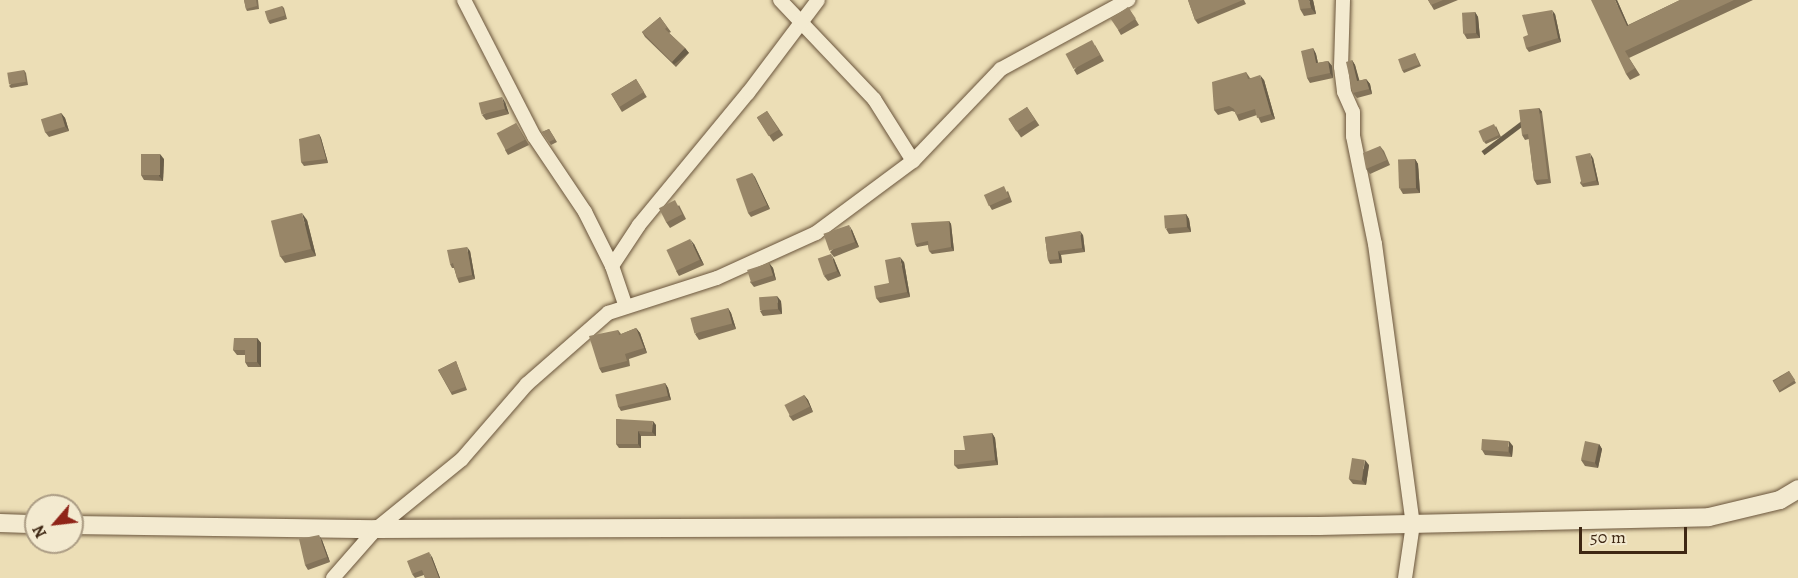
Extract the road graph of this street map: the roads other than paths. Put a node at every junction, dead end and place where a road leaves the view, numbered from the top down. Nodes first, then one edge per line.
1 (464, 0) edge
2 (780, 0) edge
3 (818, 0) edge
4 (1128, 0) edge
5 (1343, 0) edge
6 (798, 21) junction
7 (913, 161) junction
8 (612, 266) junction
9 (626, 307) junction
10 (1798, 489) edge
11 (0, 524) edge
12 (24, 524) edge
13 (1413, 524) junction
14 (84, 525) edge
15 (376, 529) junction
16 (333, 578) edge
17 (1405, 578) edge

1 - 8 street
2 - 6 street
3 - 6 street
4 - 7 street
5 - 13 street
6 - 7 street
6 - 8 street
7 - 9 street
8 - 9 street
9 - 15 street
10 - 13 street
11 - 12 street
13 - 15 street
13 - 17 street
14 - 15 street
15 - 16 street

